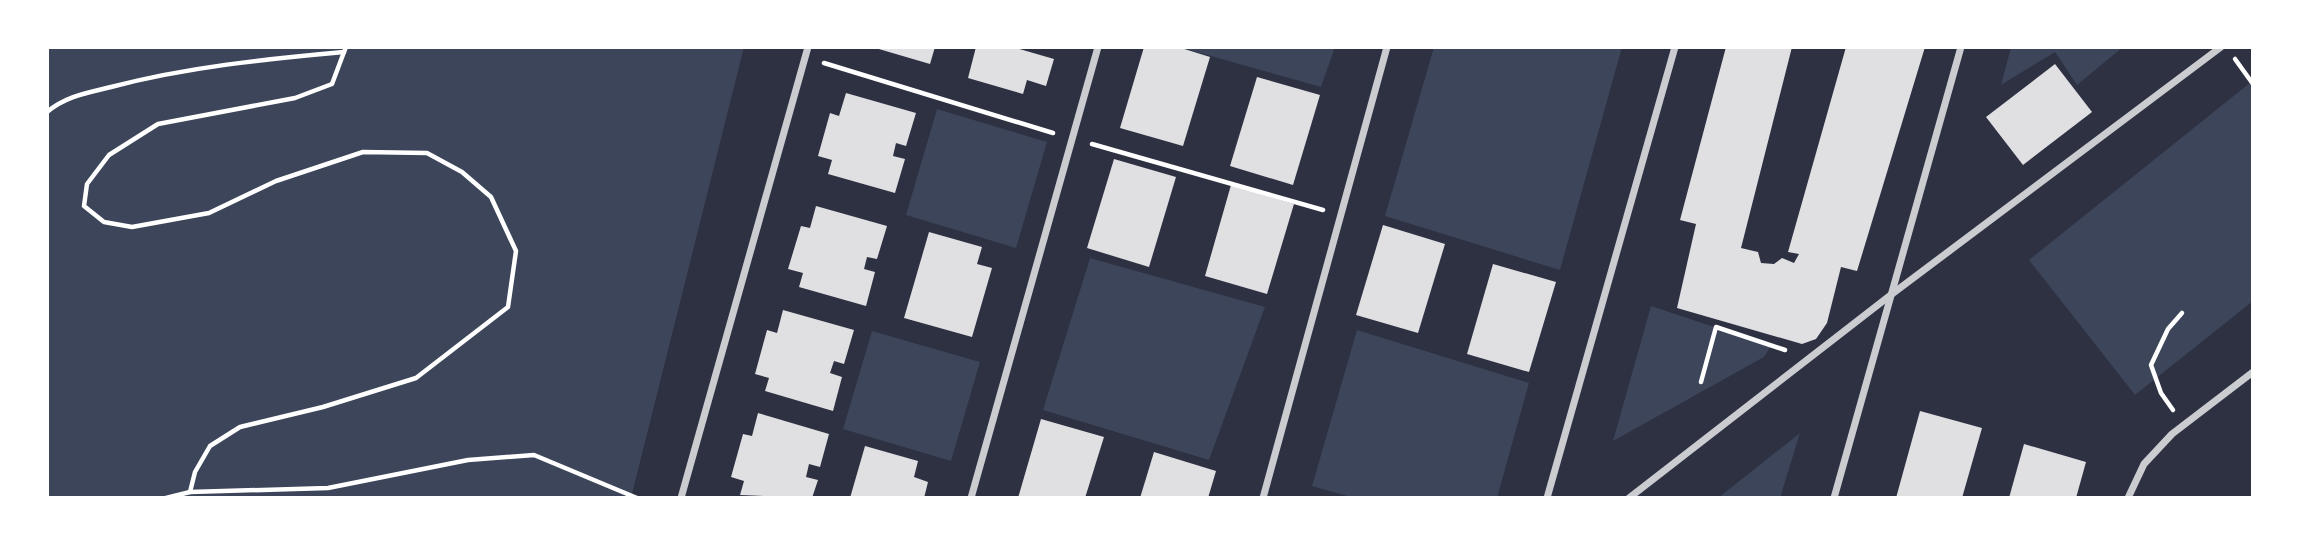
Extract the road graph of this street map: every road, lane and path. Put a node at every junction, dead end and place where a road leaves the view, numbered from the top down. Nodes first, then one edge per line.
1 (808, 47) edge
2 (1098, 47) edge
3 (1387, 47) edge
4 (1675, 47) edge
5 (1961, 47) edge
6 (2221, 47) edge
7 (345, 50) edge
8 (2233, 56) dead end
9 (806, 57) junction
10 (2253, 84) edge
11 (47, 112) edge
12 (1072, 139) junction
13 (1340, 215) junction
14 (1892, 294) junction
15 (2182, 313) dead end
16 (1809, 358) junction
17 (2253, 372) edge
18 (1702, 382) dead end
19 (2184, 425) junction
20 (190, 492) junction
21 (166, 498) edge
22 (636, 498) edge
23 (681, 498) edge
24 (971, 498) edge
25 (1262, 498) edge
26 (1547, 498) edge
27 (1629, 498) edge
28 (1835, 498) edge
29 (2128, 498) edge

1 - 9 street
2 - 12 street
3 - 13 street
4 - 26 street
5 - 14 street
6 - 14 street
7 - 11 path
7 - 20 path
8 - 10 path
9 - 12 path
9 - 23 street
12 - 13 path
12 - 24 street
13 - 25 street
14 - 16 street
14 - 28 street
15 - 19 path
16 - 18 path
16 - 27 street
17 - 19 street
19 - 29 street
20 - 21 path
20 - 22 path

